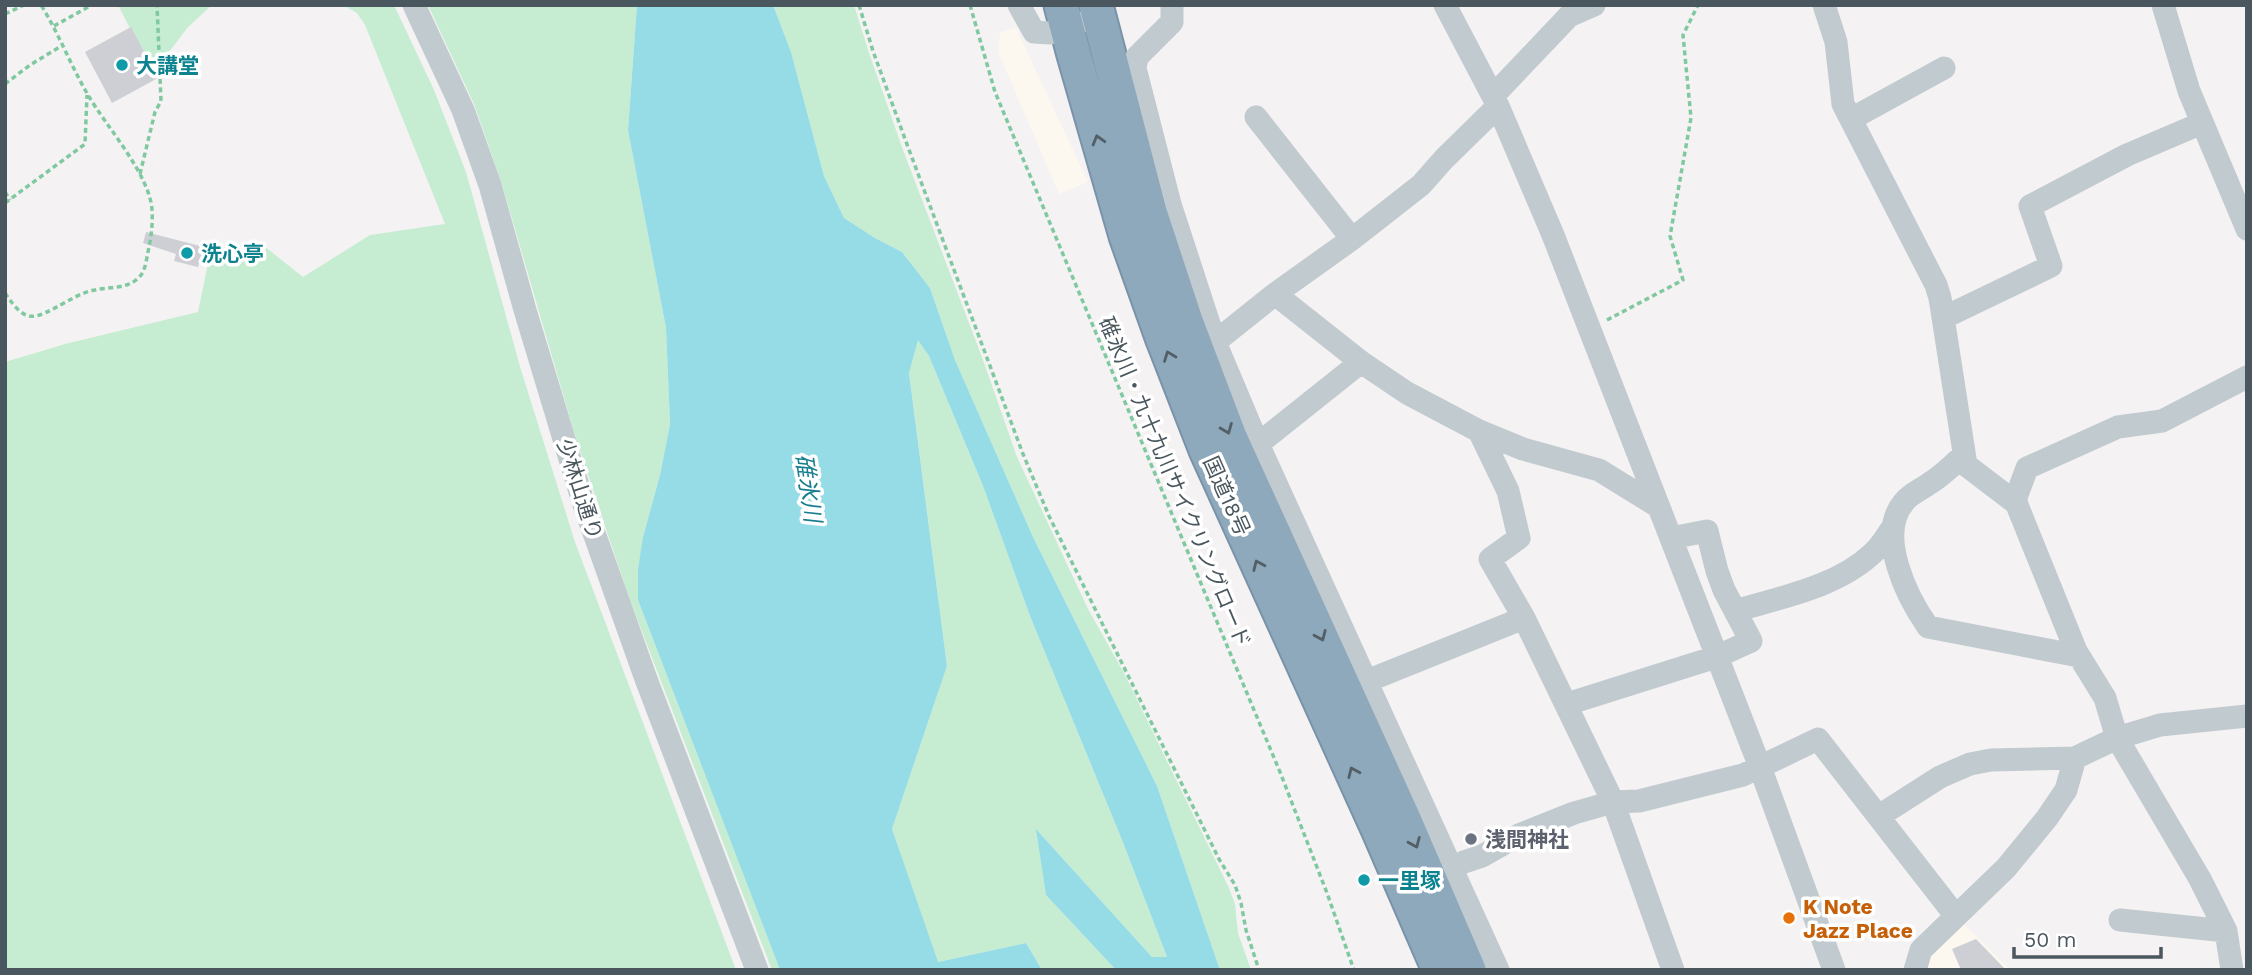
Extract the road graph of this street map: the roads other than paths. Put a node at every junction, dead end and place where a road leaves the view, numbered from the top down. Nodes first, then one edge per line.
1 (414, 5) edge
2 (1019, 5) edge
3 (1172, 5) edge
4 (1445, 5) edge
5 (1594, 5) edge
6 (1824, 5) edge
7 (2163, 5) edge
8 (1102, 8) edge
9 (1064, 17) edge
10 (1944, 68) dead end
11 (1495, 101) junction
12 (1256, 117) dead end
13 (1851, 119) junction
14 (2202, 122) junction
15 (2247, 229) edge
16 (1352, 239) junction
17 (1275, 294) junction
18 (1943, 318) junction
19 (1215, 342) junction
20 (1361, 362) junction
21 (2247, 377) edge
22 (1479, 431) junction
23 (1258, 444) junction
24 (1963, 456) junction
25 (2017, 505) junction
26 (1658, 507) junction
27 (1893, 527) junction
28 (1671, 538) junction
29 (1735, 611) junction
30 (1524, 618) junction
31 (2079, 656) junction
32 (1716, 657) junction
33 (1367, 681) junction
34 (1567, 704) junction
35 (2247, 716) edge
36 (2117, 738) junction
37 (2075, 758) junction
38 (1760, 767) junction
39 (1613, 802) junction
40 (1879, 816) junction
41 (1453, 868) junction
42 (1955, 915) junction
43 (2120, 920) dead end
44 (2226, 931) junction
45 (757, 970) edge
46 (1438, 970) edge
47 (1469, 970) edge
48 (1498, 970) edge
49 (1673, 970) edge
50 (1835, 970) edge
51 (1915, 970) edge
52 (2232, 970) edge

1 - 45 street, 少林山通り
2 - 9 street
3 - 19 street
4 - 11 street
5 - 11 street
6 - 13 street
7 - 14 street
8 - 9 street
8 -> 47 highway, 国道18号
46 -> 9 highway, 国道18号
10 - 13 street
11 - 16 street
11 - 26 street
12 - 16 street
13 - 18 street
14 - 15 street
14 - 18 street
16 - 17 street
17 - 19 street
17 - 20 street
18 - 24 street
19 - 23 street
20 - 22 street
20 - 23 street
21 - 25 street
22 - 26 street
22 - 30 street
23 - 33 street
24 - 25 street
24 - 27 street
25 - 31 street
26 - 28 street
27 - 29 street
27 - 31 street
28 - 29 street
28 - 32 street
29 - 32 street
30 - 33 street
30 - 34 street
31 - 36 street
32 - 34 street
32 - 38 street
33 - 41 street
34 - 39 street
35 - 36 street
36 - 37 street
36 - 44 street
37 - 40 street
37 - 42 street
38 - 39 street
38 - 40 street
38 - 50 street
39 - 41 street
39 - 49 street
40 - 42 street
41 - 48 street
42 - 51 street
43 - 44 street
44 - 52 street

